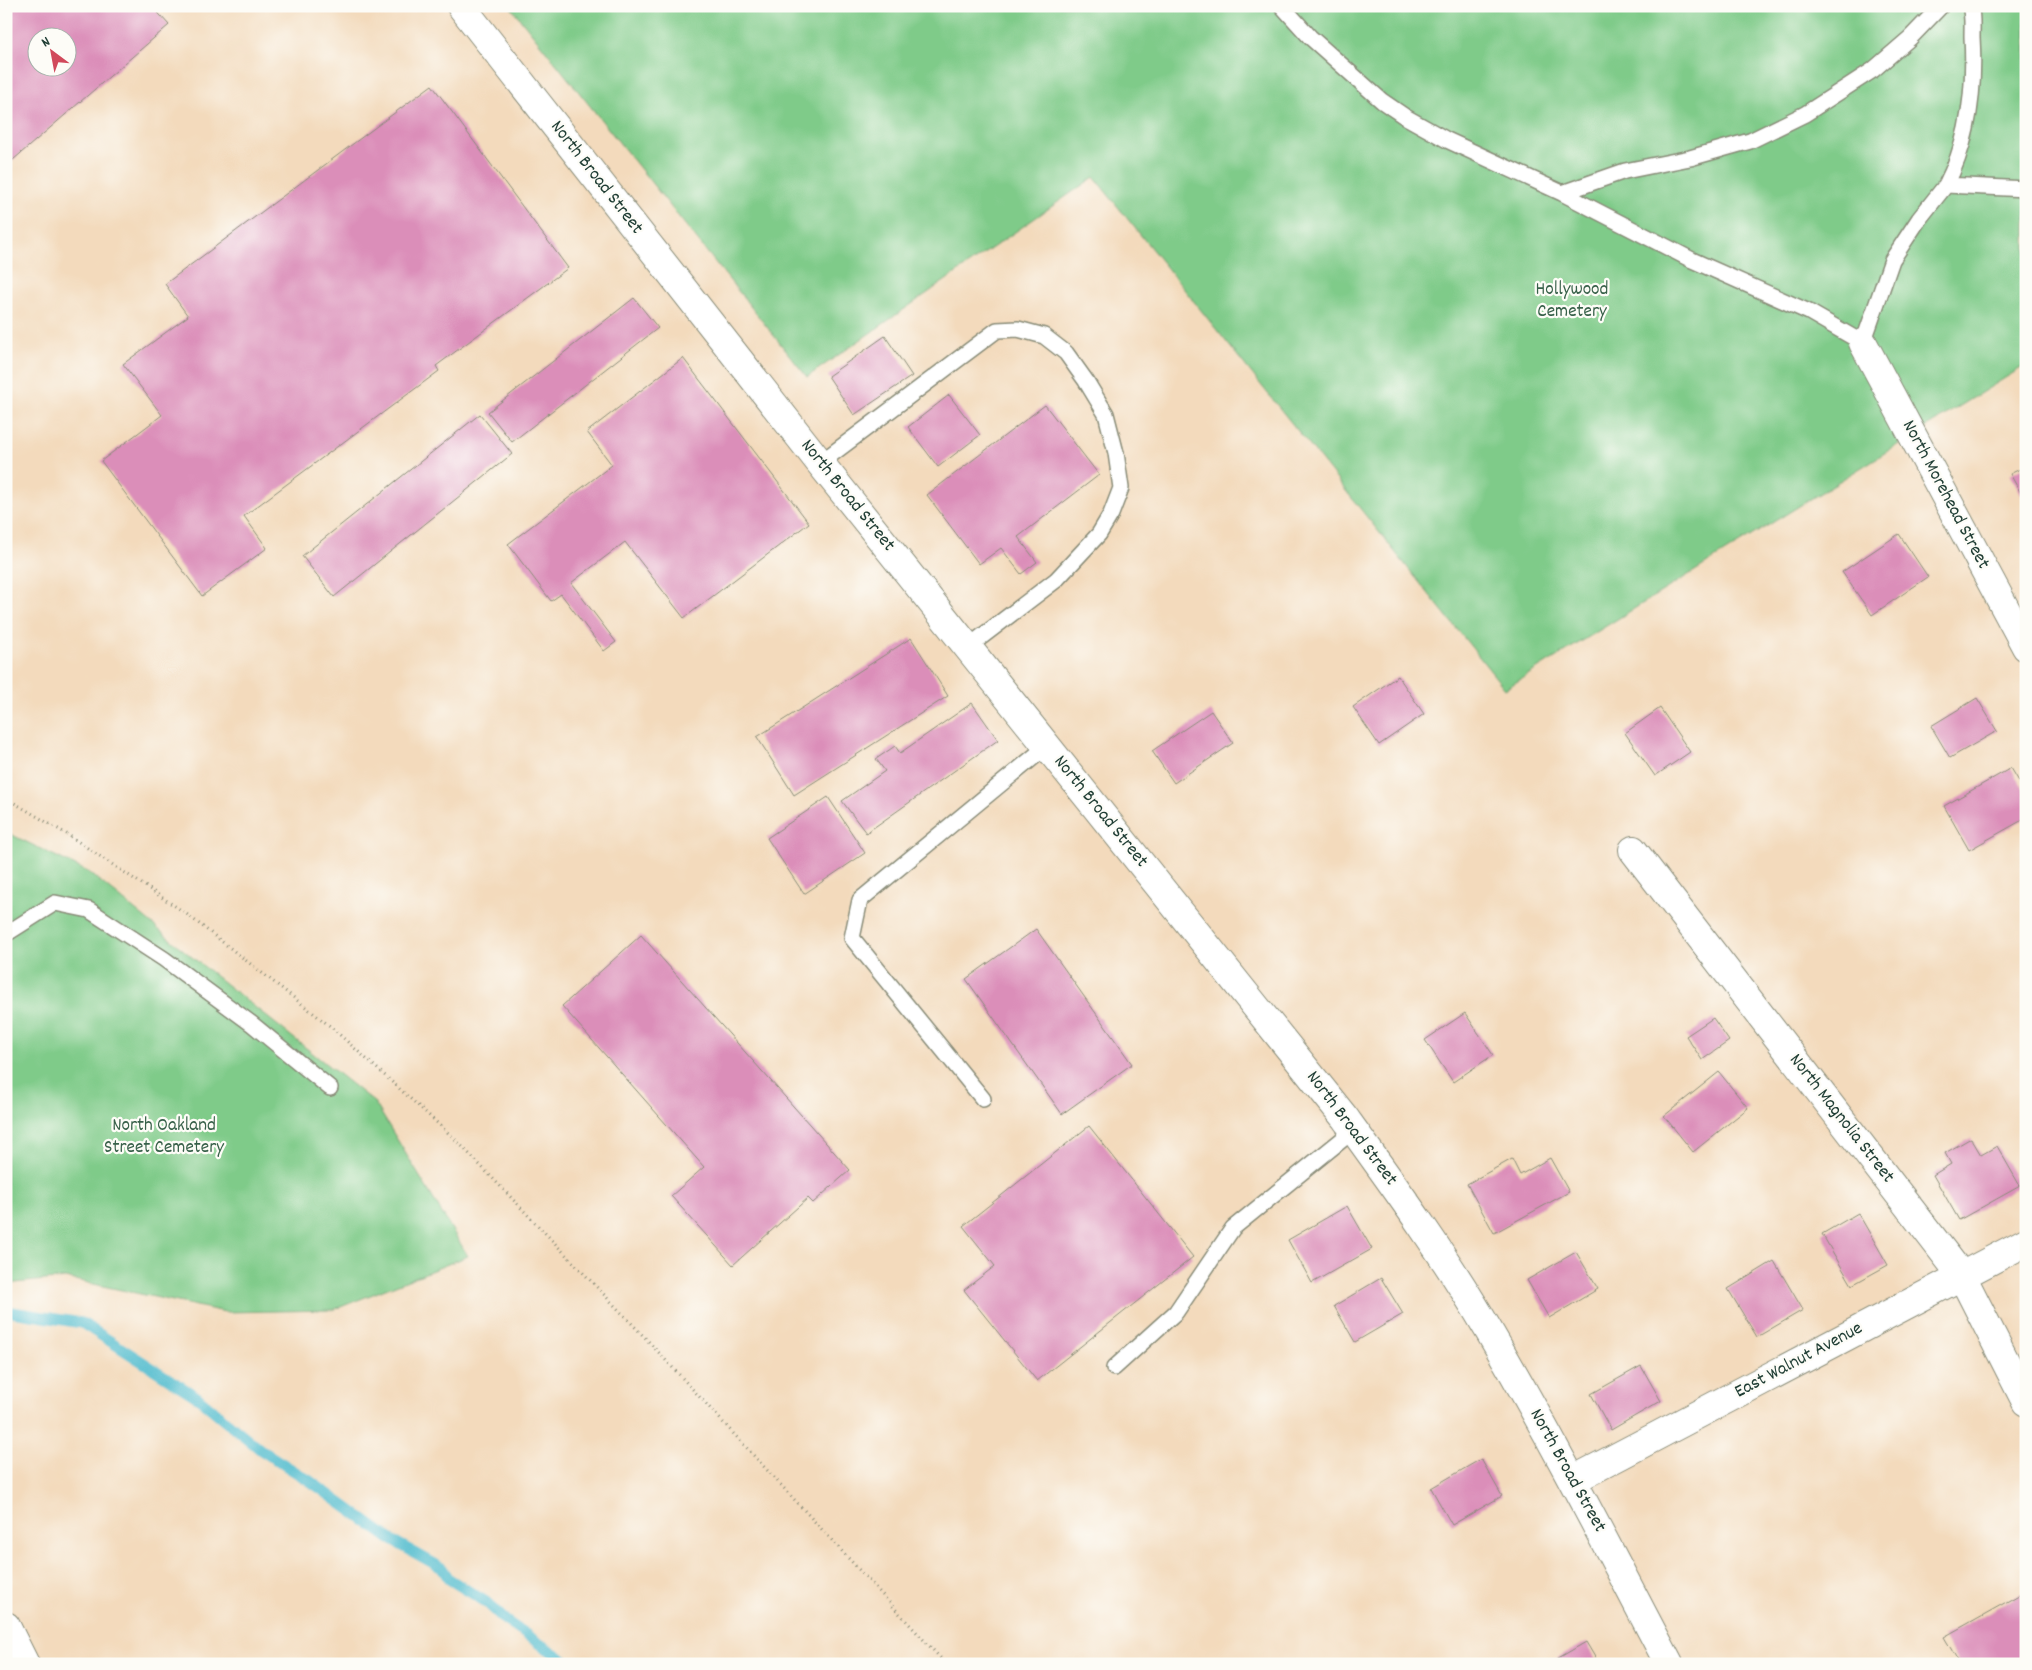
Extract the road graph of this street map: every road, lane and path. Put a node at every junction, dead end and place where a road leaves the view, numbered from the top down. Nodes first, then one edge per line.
1 (461, 6) edge
2 (1282, 6) edge
3 (1941, 6) edge
4 (1970, 6) edge
5 (1946, 185) junction
6 (2026, 189) edge
7 (1562, 193) junction
8 (1863, 343) junction
9 (820, 463) junction
10 (2022, 631) edge
11 (968, 647) junction
12 (1048, 746) junction
13 (6, 798) edge
14 (1633, 850) dead end
15 (6, 934) edge
16 (330, 1088) dead end
17 (983, 1099) dead end
18 (1354, 1130) junction
19 (2026, 1242) edge
20 (1962, 1276) junction
21 (1114, 1368) dead end
22 (2026, 1402) edge
23 (1573, 1480) junction
24 (6, 1626) edge
25 (26, 1664) edge
26 (946, 1664) edge
27 (1669, 1664) edge

1 - 9 street, North Broad Street
2 - 7 lane
3 - 7 lane
4 - 5 lane
5 - 6 lane
5 - 8 lane
7 - 8 lane
8 - 10 street, North Morehead Street
9 - 11 street, North Broad Street
9 - 11 lane
11 - 12 street, North Broad Street
12 - 17 lane
12 - 18 street, North Broad Street
13 - 26 path
14 - 20 street, North Magnolia Street
15 - 16 lane
18 - 21 lane
18 - 23 street, North Broad Street
19 - 20 street, East Walnut Avenue
20 - 22 street, North Magnolia Street
20 - 23 street, East Walnut Avenue
23 - 27 street, North Broad Street
24 - 25 street

